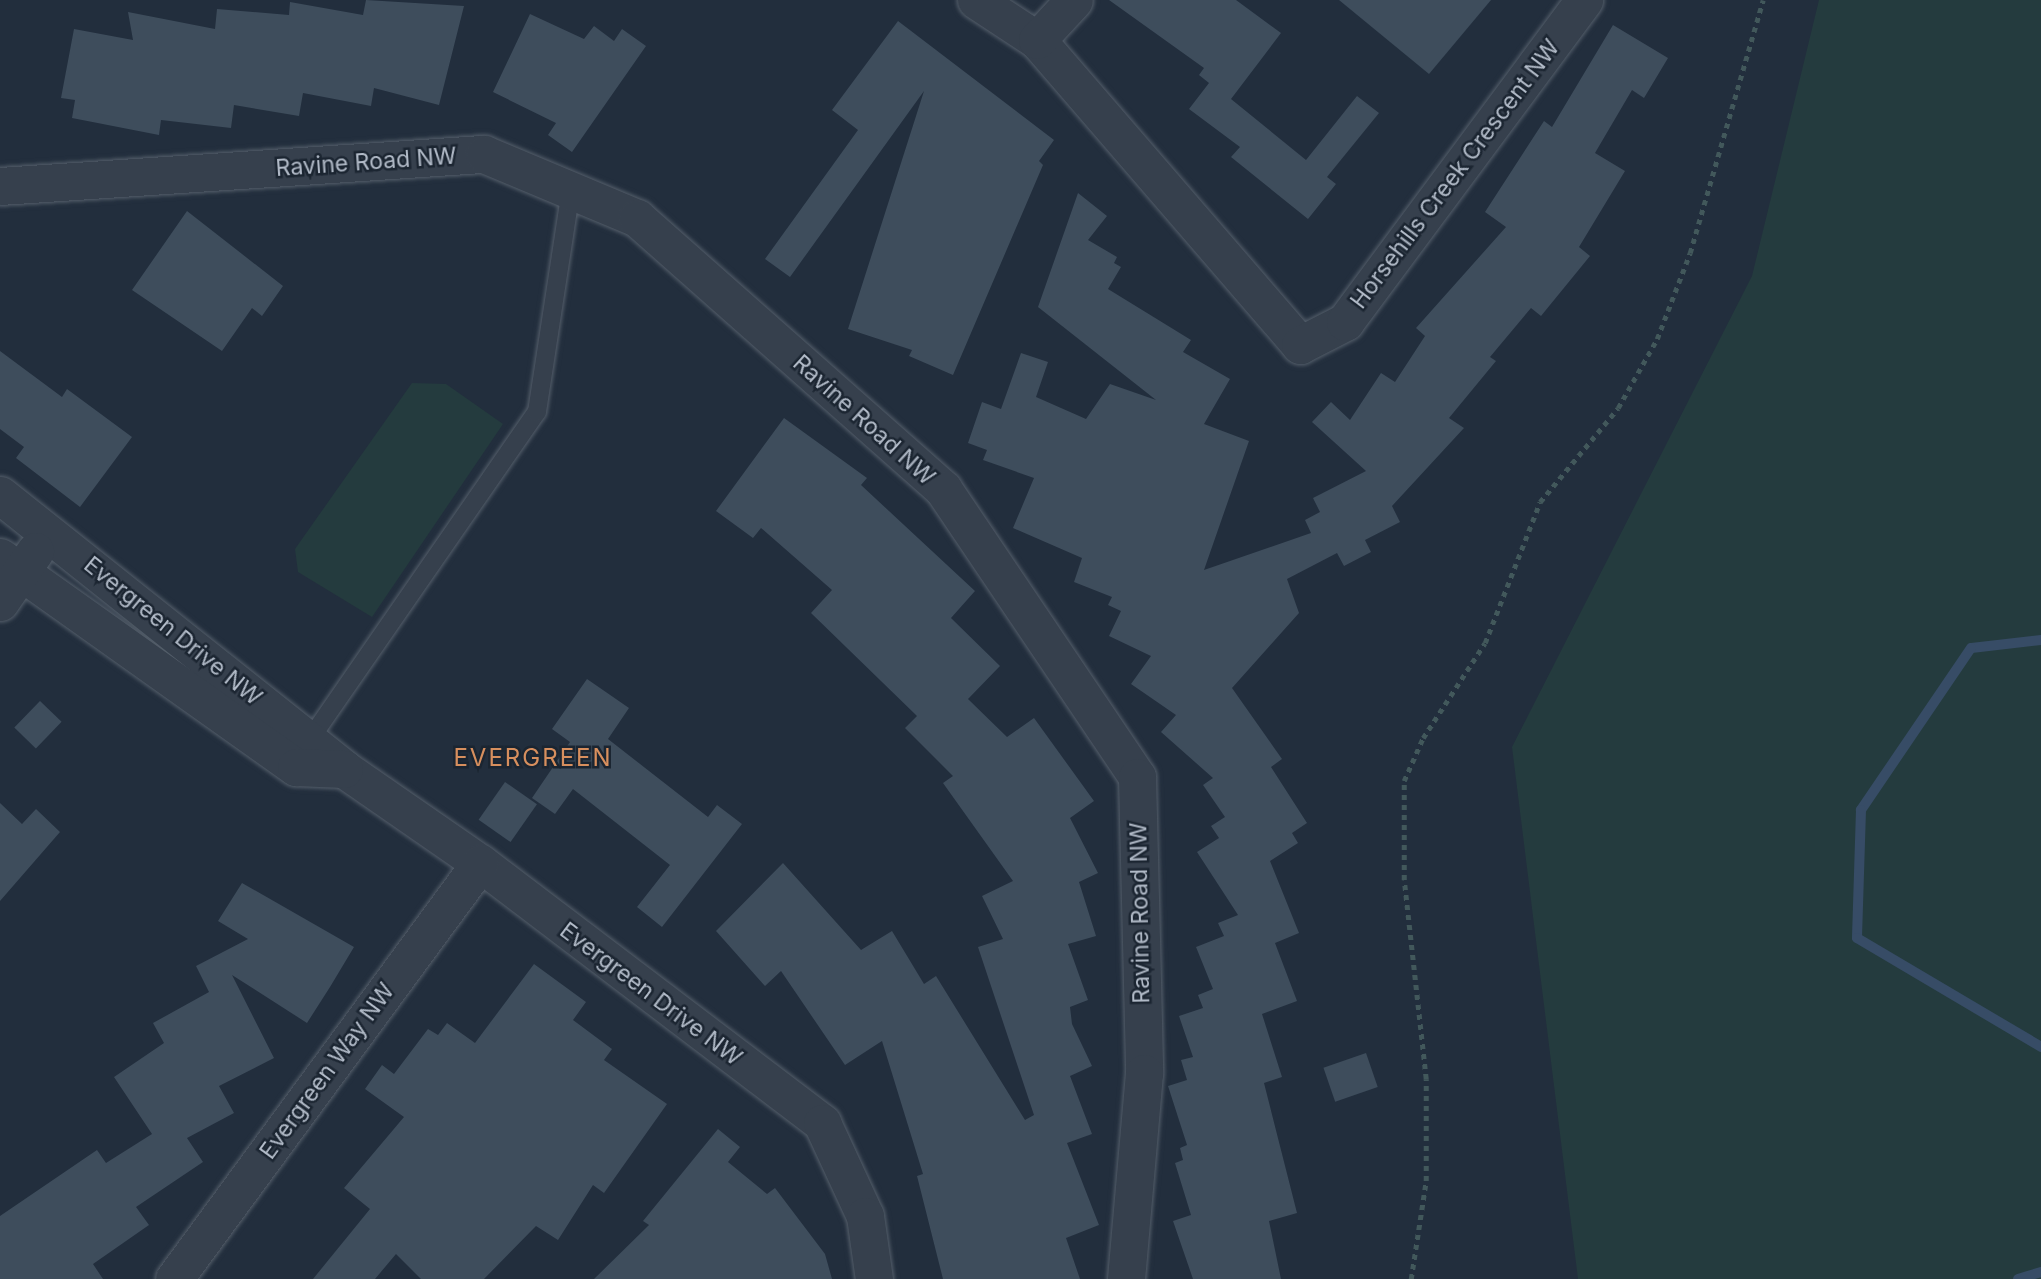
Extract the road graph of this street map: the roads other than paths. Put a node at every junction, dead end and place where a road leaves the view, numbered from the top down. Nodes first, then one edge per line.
1 (976, 0) edge
2 (1074, 0) edge
3 (1584, 0) edge
4 (1037, 40) junction
5 (0, 186) edge
6 (571, 191) junction
7 (0, 495) edge
8 (48, 530) junction
9 (11, 565) edge
10 (0, 602) edge
11 (302, 754) junction
12 (480, 863) junction
13 (174, 1279) edge
14 (874, 1279) edge
15 (1126, 1279) edge

1 - 4 street
2 - 4 street
3 - 4 street, Horsehills Creek Crescent NW
5 - 6 street, Ravine Road NW
6 - 11 lane
6 - 15 street, Ravine Road NW
7 - 8 street, Evergreen Drive NW
8 - 9 street
8 - 11 street, Evergreen Drive NW
9 - 10 street
9 - 11 street, Evergreen Drive NW
11 - 12 street, Evergreen Drive NW
12 - 13 street, Evergreen Way NW
12 - 14 street, Evergreen Drive NW

